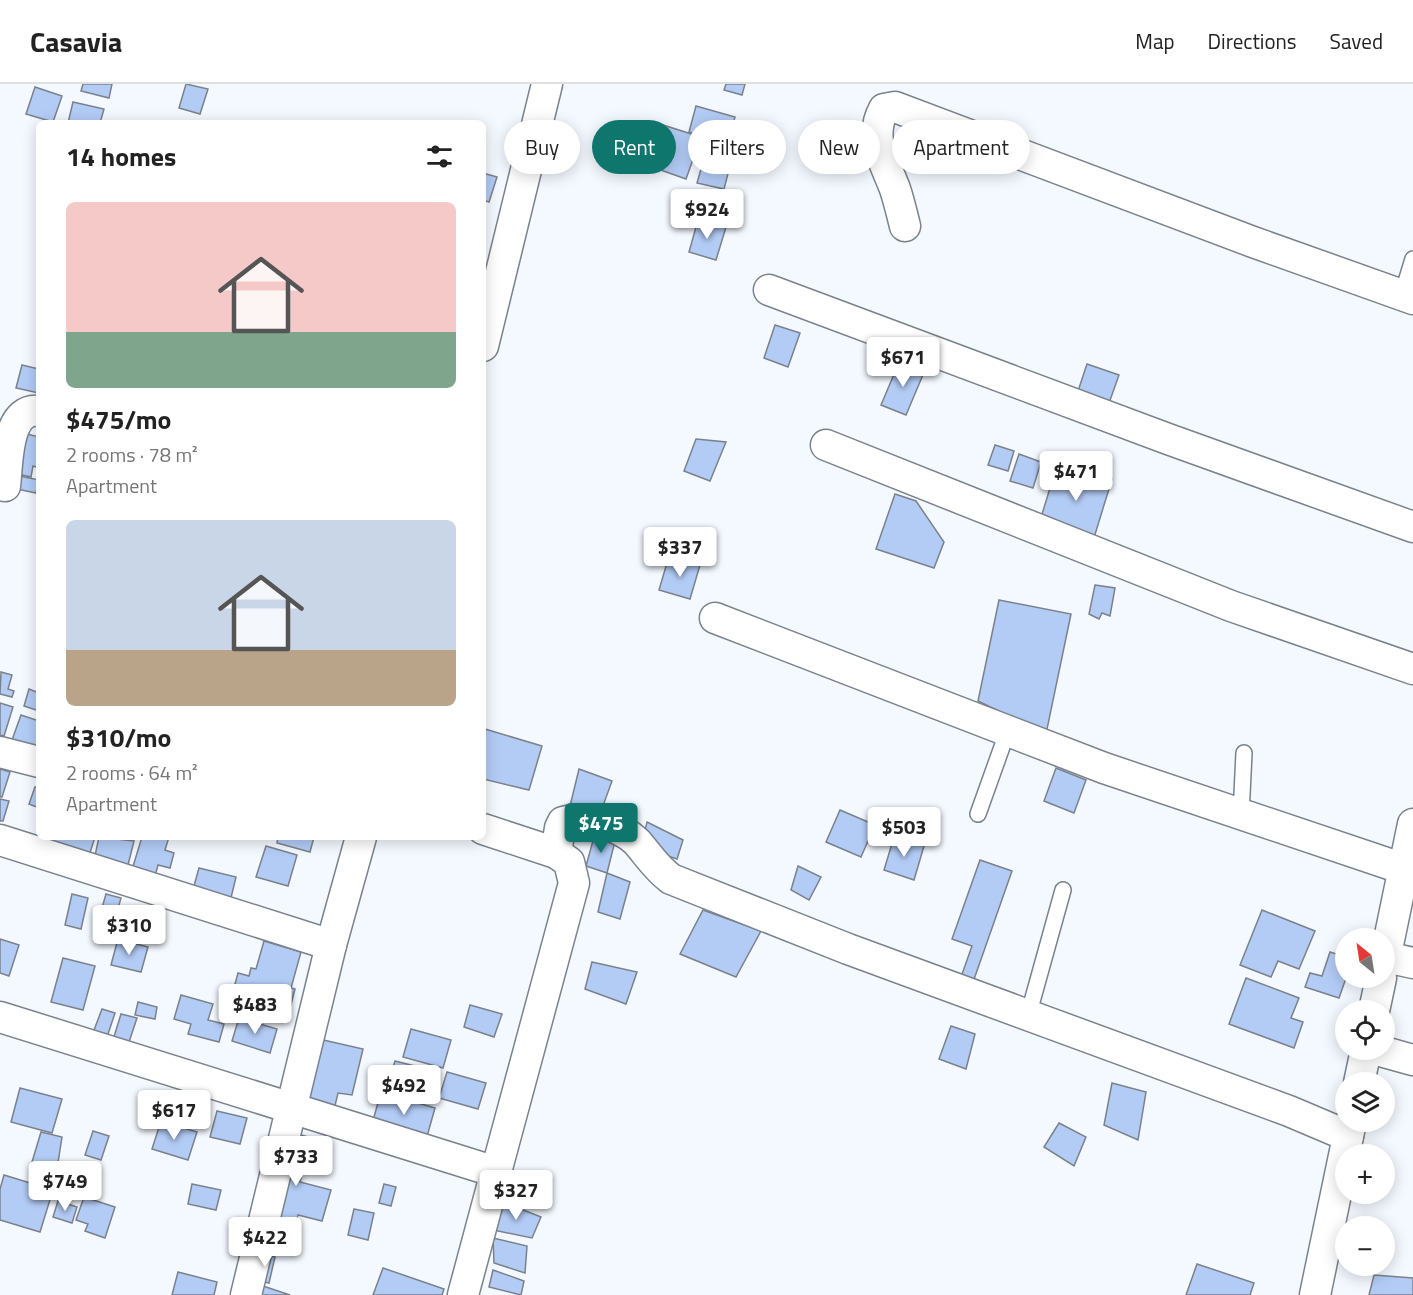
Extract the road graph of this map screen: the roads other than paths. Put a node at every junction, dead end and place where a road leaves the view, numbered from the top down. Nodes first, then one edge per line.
1 (547, 84) edge
2 (905, 226) dead end
3 (1413, 259) edge
4 (491, 277) edge
5 (769, 290) dead end
6 (1407, 297) edge
7 (486, 320) edge
8 (36, 411) edge
9 (826, 445) dead end
10 (5, 486) dead end
11 (1413, 526) edge
12 (715, 618) dead end
13 (1413, 669) edge
14 (1008, 730) junction
15 (0, 752) edge
16 (1244, 753) dead end
17 (36, 761) edge
18 (978, 814) dead end
19 (1241, 815) junction
20 (1413, 824) edge
21 (486, 830) edge
22 (0, 840) edge
23 (360, 840) edge
24 (556, 853) junction
25 (1407, 866) edge
26 (1063, 890) dead end
27 (1395, 940) edge
28 (331, 945) junction
29 (1028, 1016) junction
30 (0, 1017) edge
31 (1395, 1055) edge
32 (1413, 1060) edge
33 (292, 1108) junction
34 (1335, 1125) edge
35 (1348, 1132) edge
36 (496, 1172) junction
37 (246, 1295) edge
38 (463, 1295) edge
39 (1315, 1295) edge

1 - 4 street
2 - 6 street
3 - 6 lane
4 - 7 street
5 - 11 street
8 - 10 street
9 - 13 street
12 - 14 street
14 - 18 lane
14 - 19 street
15 - 17 street
16 - 19 lane
19 - 25 street
20 - 25 street
21 - 24 street
22 - 28 street
23 - 28 street
24 - 29 street
24 - 36 street
25 - 27 street
26 - 29 lane
28 - 33 street
29 - 34 street
30 - 33 street
31 - 32 street
33 - 36 street
33 - 37 street
35 - 39 street
36 - 38 street

